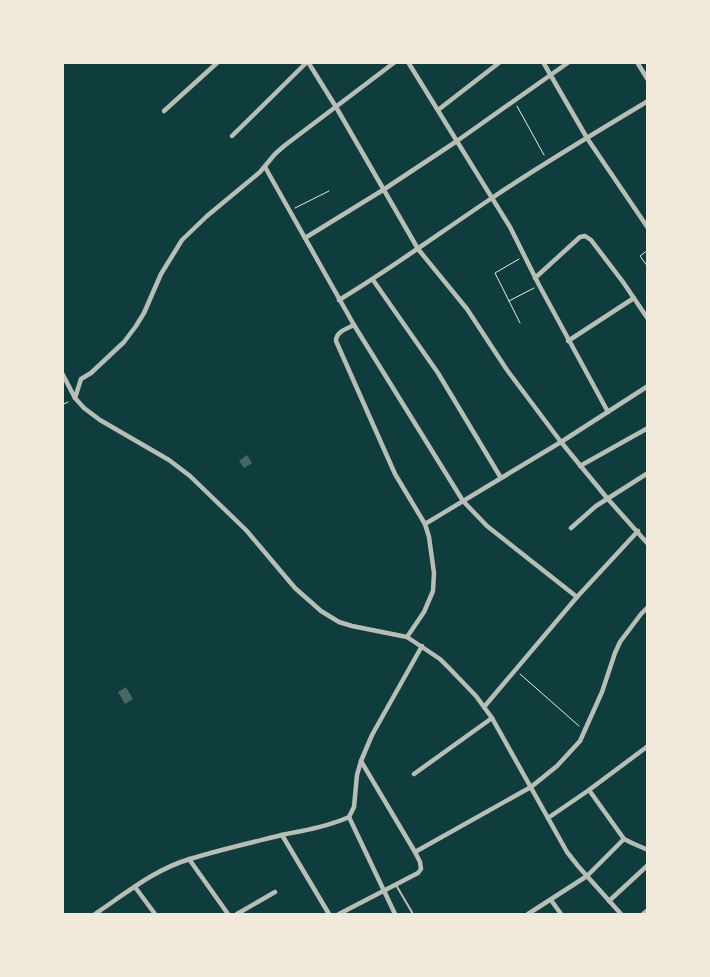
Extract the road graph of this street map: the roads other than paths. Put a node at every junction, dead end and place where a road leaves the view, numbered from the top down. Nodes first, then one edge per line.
1 (218, 62) edge
2 (307, 62) edge
3 (395, 62) edge
4 (408, 62) edge
5 (500, 62) edge
6 (543, 62) edge
7 (569, 62) edge
8 (637, 62) edge
9 (550, 75) junction
10 (648, 80) edge
11 (648, 101) edge
12 (336, 107) junction
13 (438, 110) junction
14 (164, 111) dead end
15 (232, 136) dead end
16 (587, 138) junction
17 (457, 141) junction
18 (265, 166) junction
19 (383, 190) junction
20 (492, 198) junction
21 (648, 228) edge
22 (305, 238) junction
23 (418, 249) junction
24 (535, 278) junction
25 (373, 280) junction
26 (634, 298) junction
27 (339, 300) junction
28 (648, 319) edge
29 (354, 325) junction
30 (568, 341) junction
31 (62, 373) edge
32 (648, 386) edge
33 (75, 398) junction
34 (608, 412) junction
35 (648, 428) edge
36 (561, 442) junction
37 (580, 466) junction
38 (648, 473) edge
39 (501, 478) junction
40 (607, 498) junction
41 (463, 500) junction
42 (425, 524) junction
43 (571, 528) dead end
44 (638, 531) junction
45 (648, 544) edge
46 (577, 597) junction
47 (648, 607) edge
48 (407, 637) junction
49 (422, 646) junction
50 (484, 707) junction
51 (492, 718) junction
52 (648, 746) edge
53 (360, 761) junction
54 (414, 774) dead end
55 (530, 787) junction
56 (590, 790) junction
57 (349, 817) junction
58 (548, 818) junction
59 (282, 835) junction
60 (624, 838) junction
61 (647, 849) edge
62 (415, 852) junction
63 (189, 859) junction
64 (648, 865) edge
65 (587, 876) junction
66 (396, 885) junction
67 (135, 887) junction
68 (384, 891) junction
69 (276, 892) dead end
70 (551, 900) junction
71 (609, 901) junction
72 (648, 910) edge
73 (95, 914) edge
74 (155, 914) edge
75 (228, 914) edge
76 (237, 914) edge
77 (329, 914) edge
78 (339, 914) edge
79 (395, 914) edge
80 (413, 914) edge
81 (528, 914) edge
82 (561, 914) edge
83 (620, 914) edge
84 (643, 914) edge

1 - 14 street
2 - 12 street
2 - 15 street
3 - 12 street
4 - 13 street
5 - 13 street
6 - 9 street
7 - 9 street
8 - 10 street
9 - 16 street
9 - 17 street
11 - 16 street
12 - 18 street
12 - 19 street
13 - 17 street
16 - 20 street
16 - 21 street
17 - 19 street
17 - 20 street
18 - 22 street
18 - 33 street
19 - 22 street
19 - 23 street
20 - 23 street
20 - 24 street
22 - 27 street
23 - 25 street
23 - 36 street
24 - 26 street
24 - 30 street
25 - 27 street
25 - 39 street
26 - 28 street
26 - 30 street
27 - 29 street
29 - 41 street
29 - 42 street
30 - 34 street
31 - 33 street
32 - 34 street
33 - 48 street
34 - 36 street
35 - 37 street
36 - 37 street
36 - 39 street
37 - 40 street
38 - 40 street
39 - 41 street
40 - 43 street
40 - 44 street
41 - 42 street
41 - 46 street
42 - 48 street
44 - 45 street
44 - 46 street
46 - 50 street
47 - 55 street
48 - 49 street
49 - 50 street
49 - 53 street
50 - 51 street
51 - 54 street
51 - 55 street
52 - 56 street
53 - 57 street
53 - 62 street
55 - 58 street
55 - 62 street
56 - 58 street
56 - 60 street
57 - 59 street
57 - 68 street
58 - 65 street
59 - 63 street
59 - 77 street
60 - 61 street
60 - 65 street
62 - 66 street
63 - 67 street
63 - 75 street
64 - 71 street
65 - 70 street
65 - 71 street
66 - 68 street
66 - 80 lane
67 - 73 street
67 - 74 street
68 - 78 street
68 - 79 street
69 - 76 street
70 - 81 street
70 - 82 street
71 - 83 street
72 - 84 street

